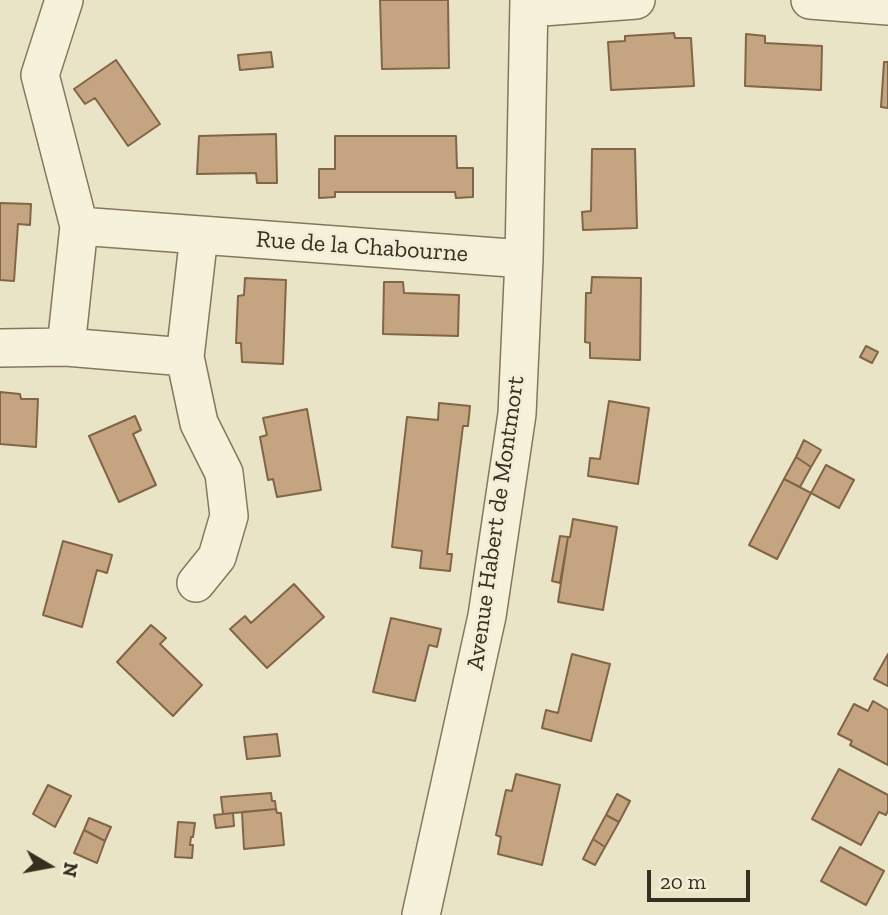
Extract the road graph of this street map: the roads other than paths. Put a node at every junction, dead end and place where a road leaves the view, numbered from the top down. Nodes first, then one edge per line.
1 (64, 0) edge
2 (636, 0) edge
3 (810, 0) edge
4 (529, 4) edge
5 (888, 6) edge
6 (79, 226) junction
7 (199, 235) junction
8 (524, 258) junction
9 (65, 347) junction
10 (0, 348) edge
11 (185, 357) junction
12 (196, 583) dead end
13 (421, 915) edge

1 - 6 street
2 - 4 street
3 - 5 street
4 - 8 street, Avenue Habert de Montmort
6 - 7 street, Rue de la Chabourne
6 - 9 street
7 - 8 street, Rue de la Chabourne
7 - 11 street
8 - 13 street, Avenue Habert de Montmort
9 - 10 street
9 - 11 street
11 - 12 street

